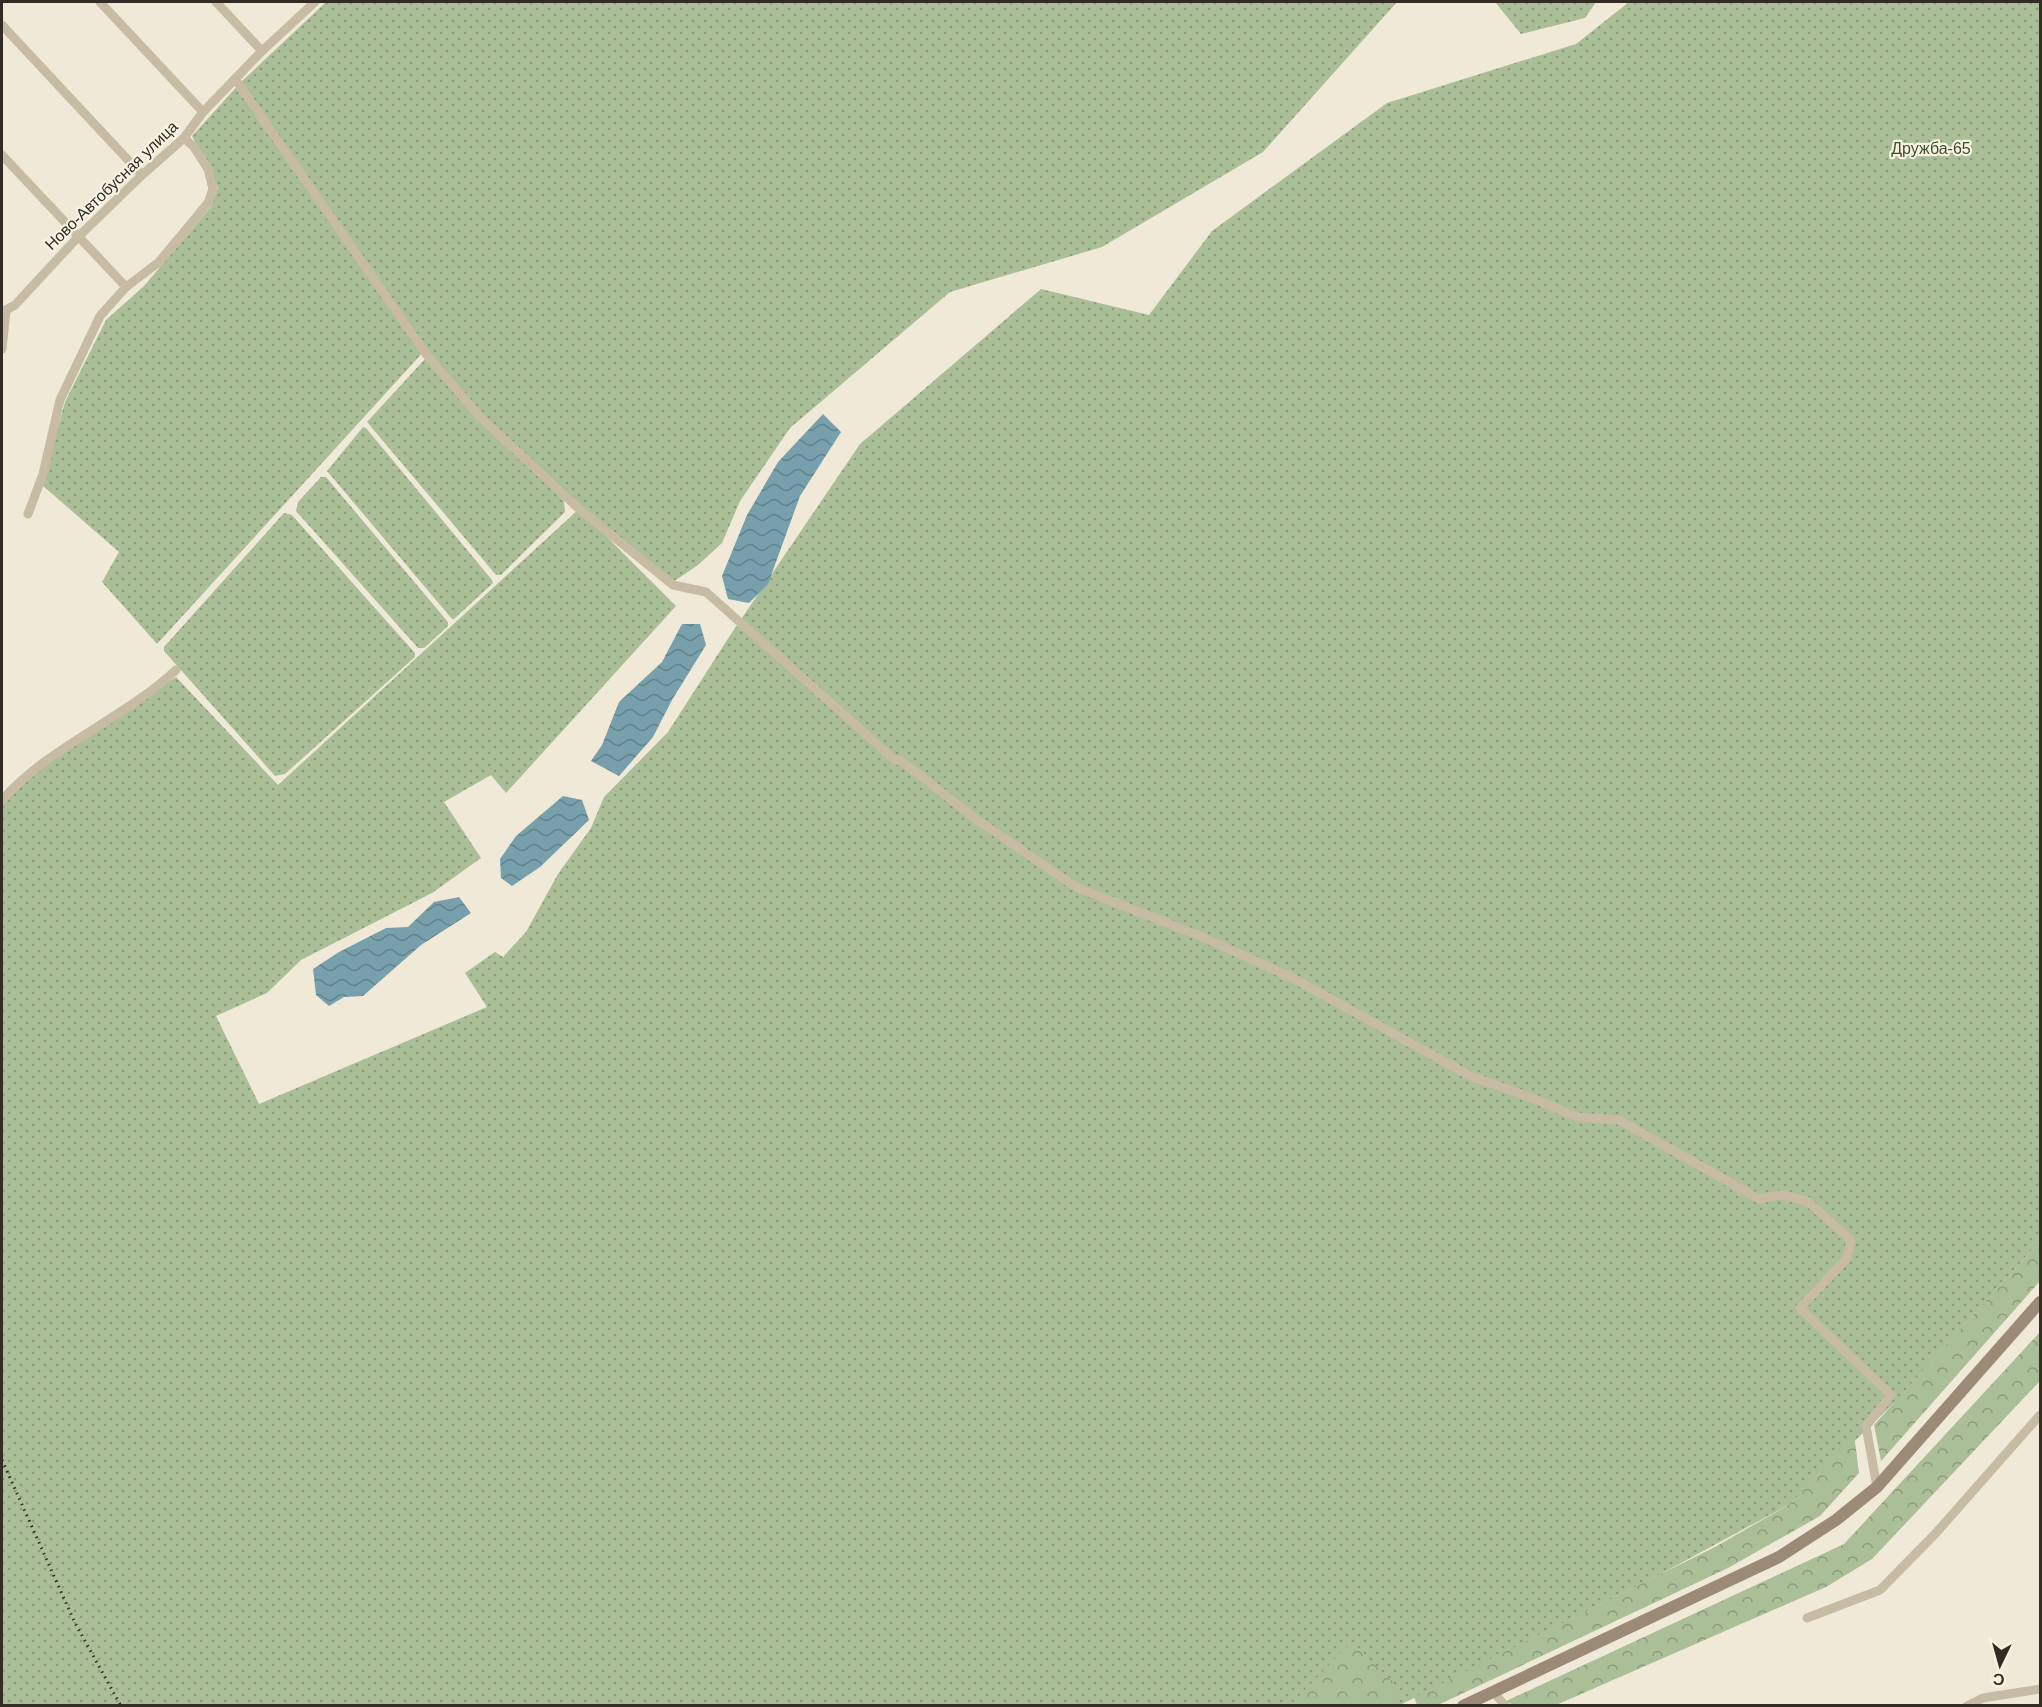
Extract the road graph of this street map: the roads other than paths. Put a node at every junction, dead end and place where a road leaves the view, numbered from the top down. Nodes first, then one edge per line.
1 (100, 2) edge
2 (216, 2) edge
3 (315, 2) edge
4 (2, 25) edge
5 (262, 51) junction
6 (235, 79) junction
7 (202, 112) junction
8 (184, 138) junction
9 (2, 155) edge
10 (142, 175) junction
11 (78, 237) junction
12 (126, 287) junction
13 (3, 307) edge
14 (2, 349) edge
15 (28, 514) dead end
16 (176, 670) dead end
17 (2, 800) edge
18 (2040, 1302) edge
19 (2040, 1415) edge
20 (1876, 1487) junction
21 (1807, 1618) dead end
22 (2040, 1689) edge
23 (1494, 1691) junction
24 (1463, 1706) edge
25 (1505, 1706) edge
26 (1966, 1706) edge

1 - 7 street
2 - 5 street
3 - 5 street, Ново-Автобусная улица
4 - 10 street
5 - 6 street, Ново-Автобусная улица
6 - 7 street, Ново-Автобусная улица
6 - 20 street
7 - 8 street, Ново-Автобусная улица
8 - 10 street, Ново-Автобусная улица
8 - 12 street
9 - 11 street
10 - 11 street, Ново-Автобусная улица
11 - 12 street
11 - 13 street, Ново-Автобусная улица
12 - 15 street
13 - 14 street, Ново-Автобусная улица
16 - 17 street
18 - 20 main road
19 - 21 street
20 - 23 main road
22 - 26 street
23 - 24 main road
23 - 25 street

